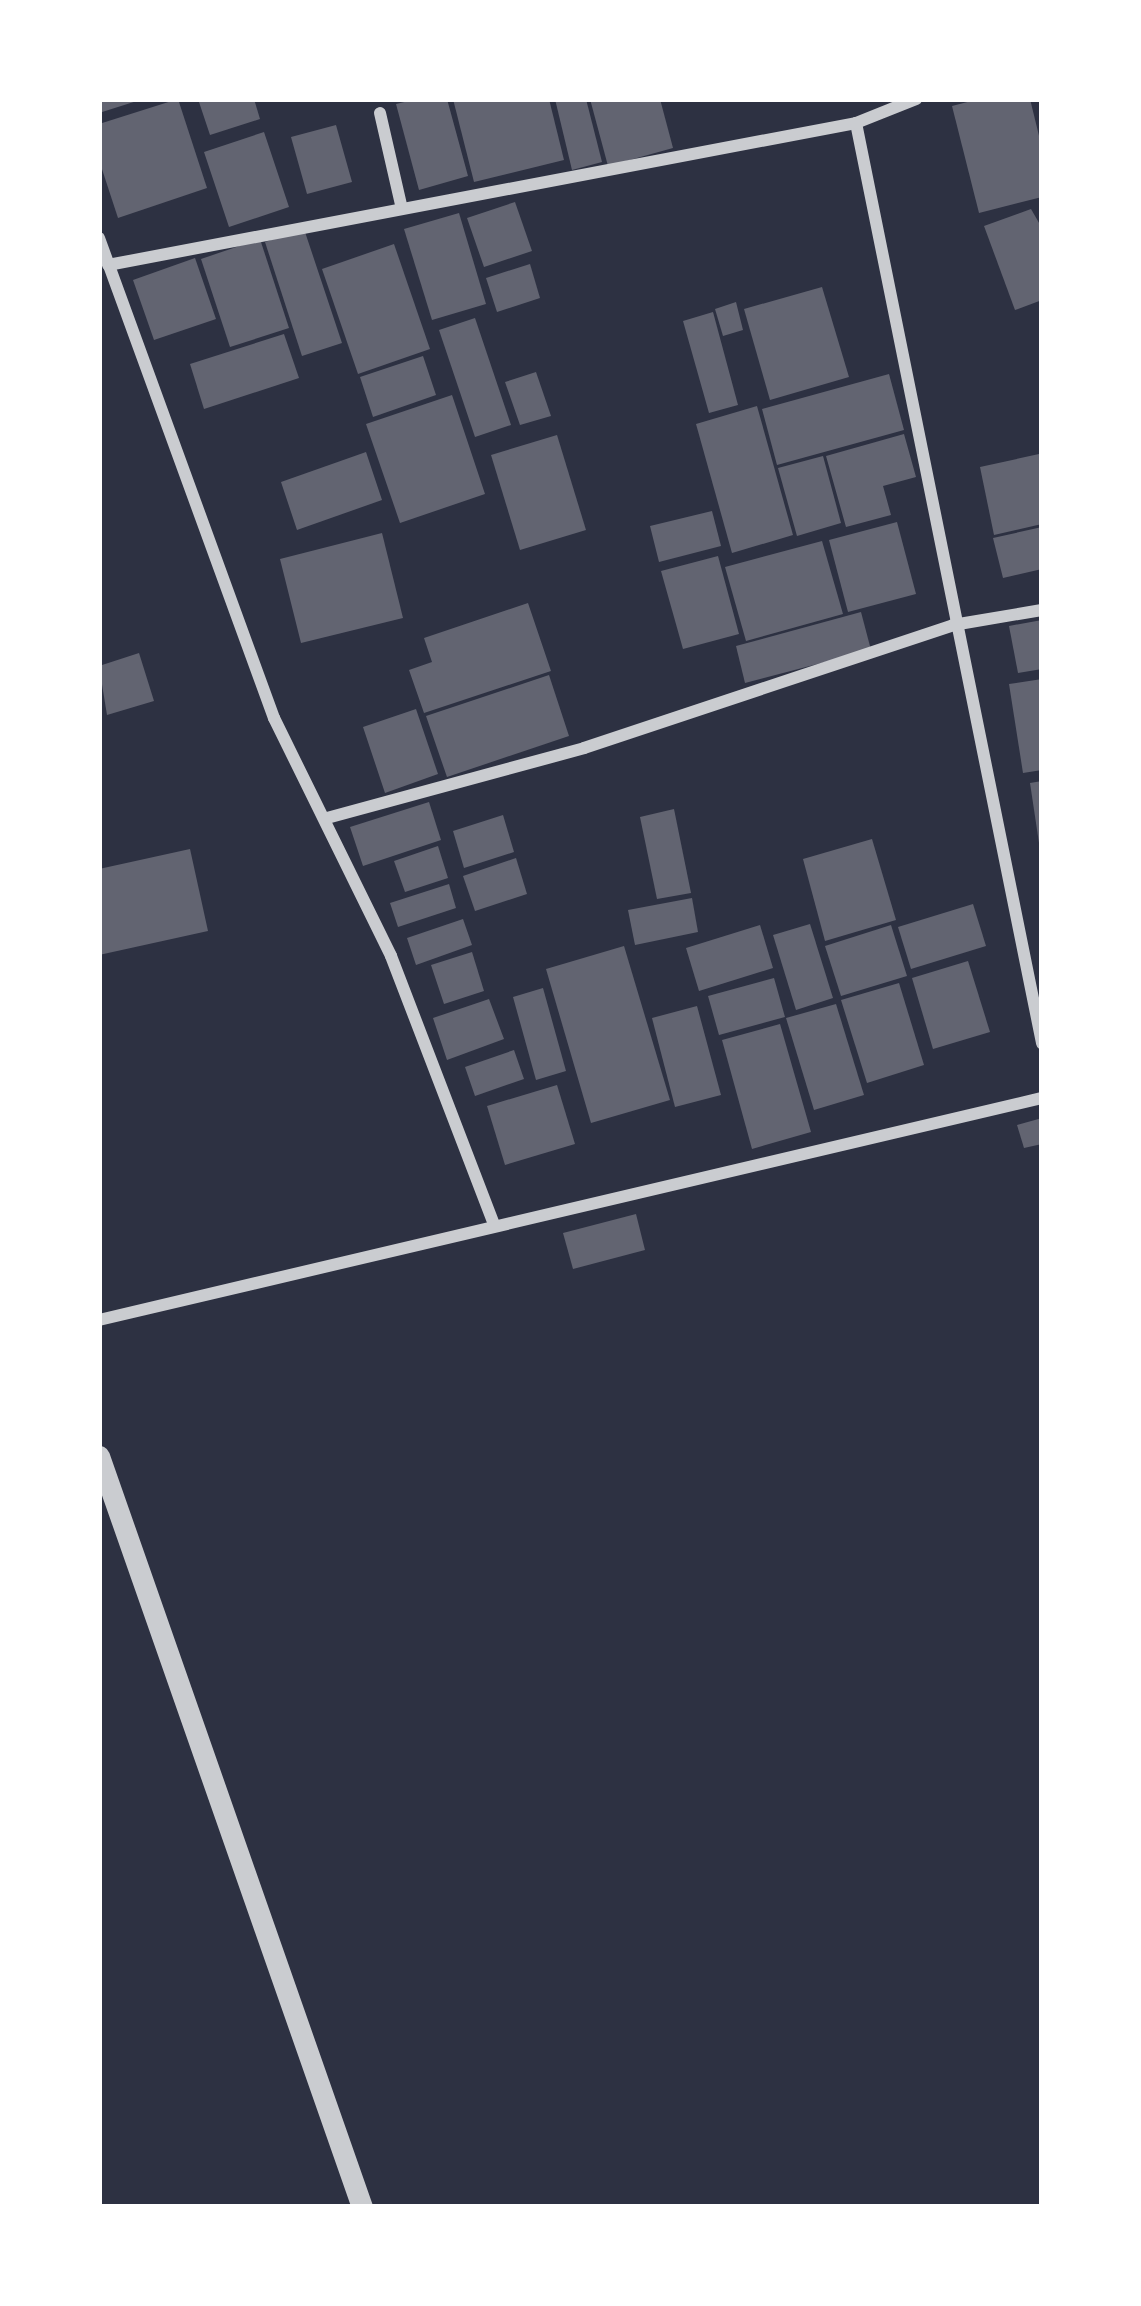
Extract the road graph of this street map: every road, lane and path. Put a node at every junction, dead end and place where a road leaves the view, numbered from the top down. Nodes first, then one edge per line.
1 (916, 99) edge
2 (380, 113) dead end
3 (856, 123) junction
4 (402, 209) junction
5 (99, 238) edge
6 (109, 265) junction
7 (1042, 610) edge
8 (953, 625) junction
9 (327, 818) junction
10 (1042, 1043) edge
11 (1042, 1098) edge
12 (493, 1222) junction
13 (99, 1321) edge
14 (99, 1456) edge
15 (362, 2207) edge

1 - 3 street
2 - 4 street
3 - 4 street
3 - 8 street
4 - 6 street
5 - 6 street
6 - 9 street
7 - 8 street
8 - 9 street
8 - 10 street
9 - 12 street
11 - 12 street
12 - 13 street
14 - 15 street

